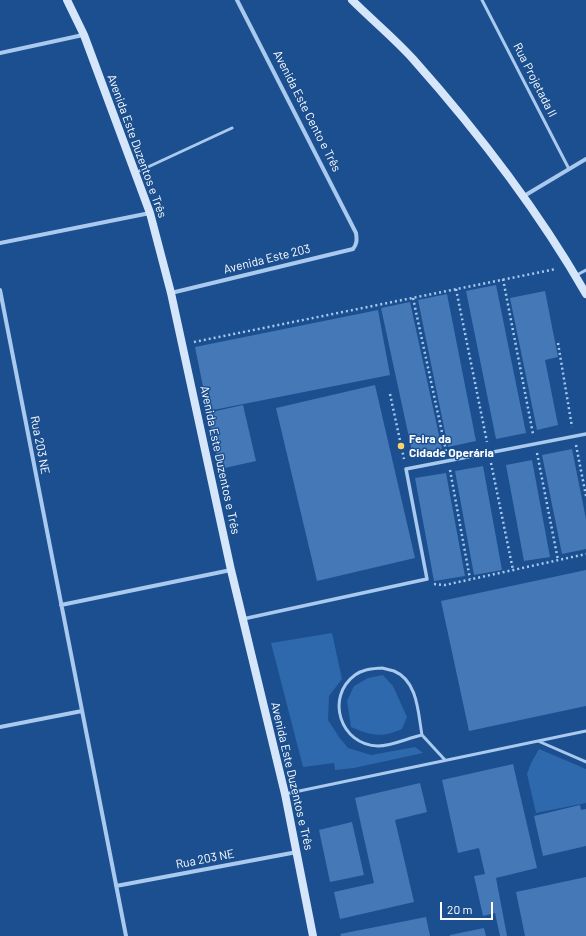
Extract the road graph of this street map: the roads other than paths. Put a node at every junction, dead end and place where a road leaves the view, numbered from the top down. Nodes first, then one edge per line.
1 (68, 0) edge
2 (236, 0) edge
3 (352, 0) edge
4 (482, 0) edge
5 (84, 35) junction
6 (0, 53) edge
7 (232, 128) dead end
8 (586, 159) edge
9 (569, 169) junction
10 (135, 173) junction
11 (524, 196) junction
12 (150, 213) junction
13 (356, 234) joint
14 (0, 243) edge
15 (586, 270) edge
16 (575, 276) junction
17 (0, 290) edge
18 (171, 293) junction
19 (586, 294) edge
20 (586, 434) edge
21 (231, 570) junction
22 (61, 605) junction
23 (243, 619) junction
24 (82, 711) junction
25 (0, 727) edge
26 (586, 730) edge
27 (422, 735) junction
28 (538, 741) junction
29 (445, 760) junction
30 (586, 762) edge
31 (285, 794) junction
32 (297, 852) junction
33 (116, 886) junction
34 (126, 936) edge
35 (314, 936) edge

1 - 5 main road, Avenida Este Duzentos e Três
2 - 13 street, Avenida Este Cento e Três
3 - 11 main road
4 - 9 lane, Rua Projetada II
5 - 6 street
5 - 10 main road, Avenida Este Duzentos e Três
7 - 10 lane
8 - 9 street
9 - 11 street
10 - 12 main road, Avenida Este Duzentos e Três
11 - 16 main road
12 - 14 street
12 - 18 main road, Avenida Este Duzentos e Três
13 - 18 street, Avenida Este 203
15 - 16 lane
16 - 19 main road
17 - 22 street, Rua 203 NE
18 - 21 main road, Avenida Este Duzentos e Três
20 - 23 street
21 - 22 street
21 - 23 main road, Avenida Este Duzentos e Três
22 - 24 street, Rua 203 NE
23 - 31 main road, Avenida Este Duzentos e Três
24 - 25 street
24 - 33 street, Rua 203 NE
26 - 28 lane
27 - 27 lane
27 - 29 lane
28 - 29 lane
28 - 30 lane
29 - 31 lane
31 - 32 main road, Avenida Este Duzentos e Três
32 - 33 street, Rua 203 NE
32 - 35 main road, Avenida Este Duzentos e Três
33 - 34 street, Rua 203 NE

